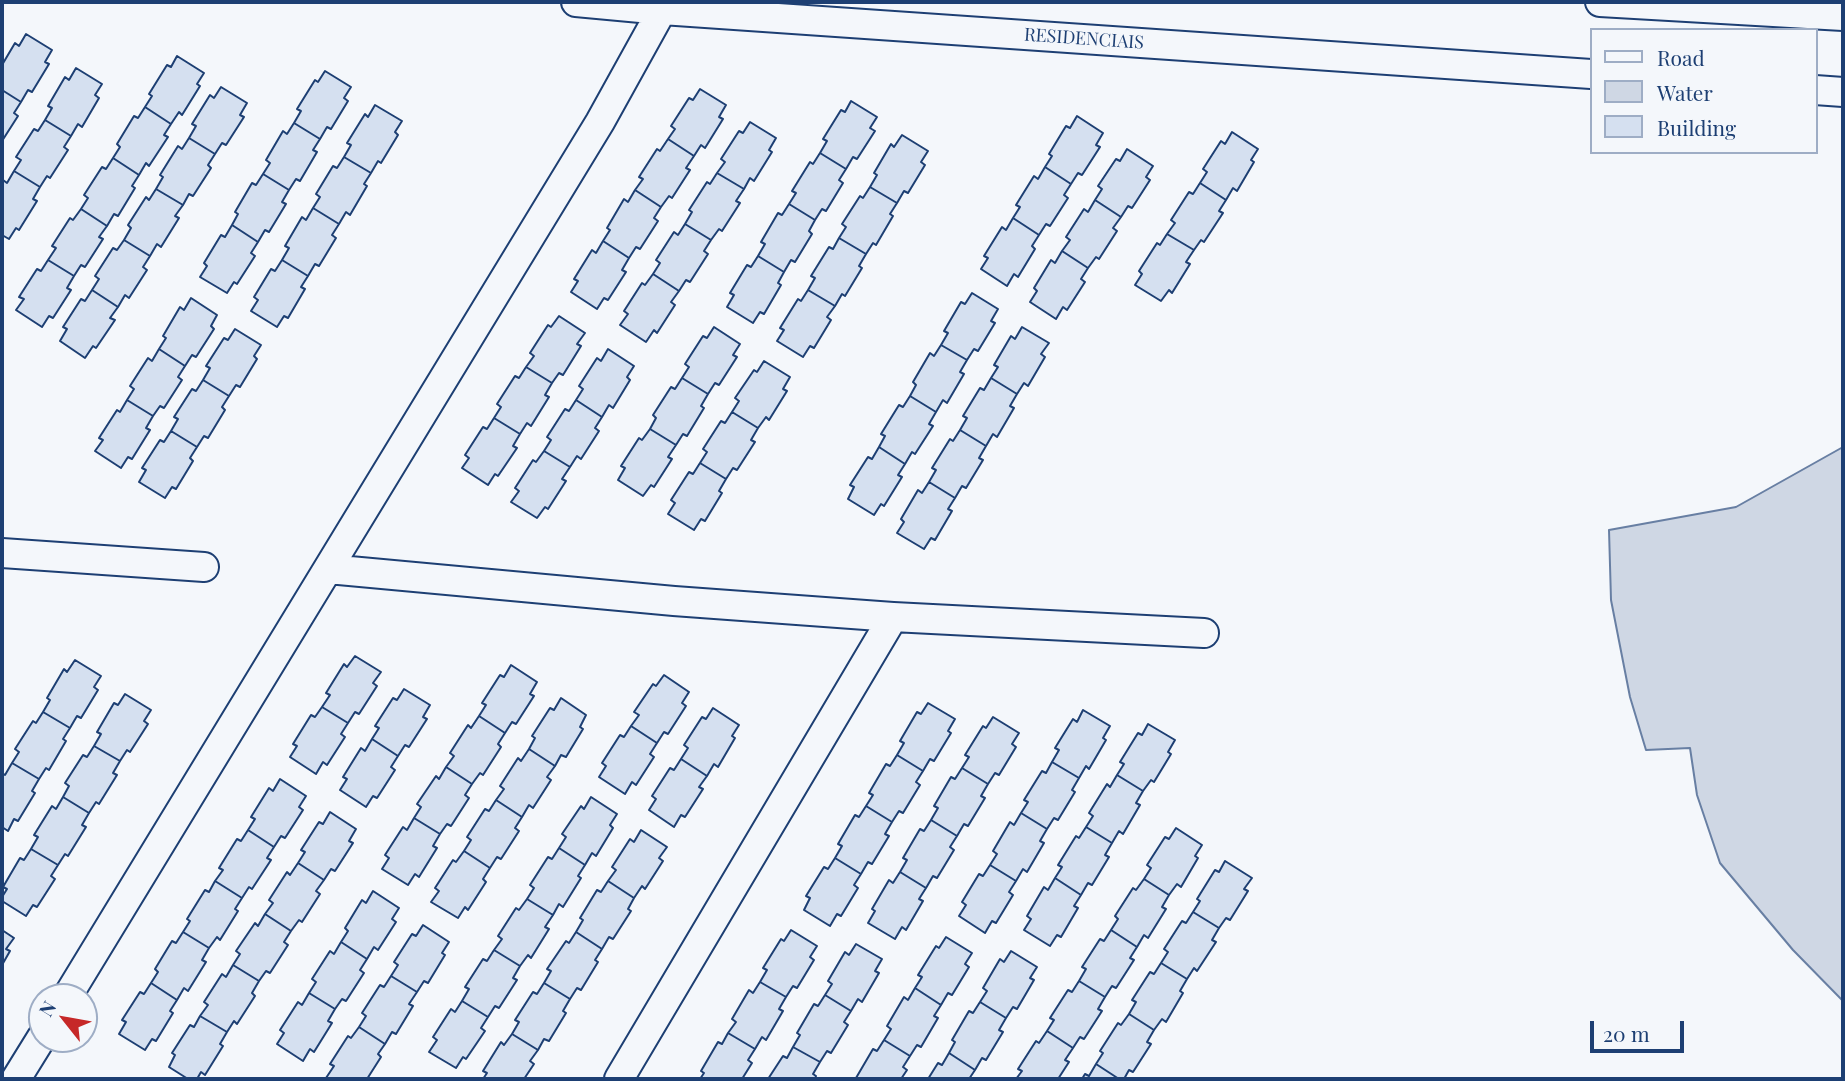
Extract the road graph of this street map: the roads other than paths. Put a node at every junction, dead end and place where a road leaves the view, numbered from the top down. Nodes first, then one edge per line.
1 (576, 2) edge
2 (1600, 2) edge
3 (663, 6) edge
4 (1843, 16) edge
5 (1590, 74) edge
6 (1817, 90) edge
7 (1843, 92) edge
8 (2, 553) edge
9 (204, 566) dead end
10 (328, 569) junction
11 (893, 617) junction
12 (1204, 633) dead end
13 (75, 983) edge
14 (32, 1053) edge
15 (16, 1079) edge
16 (619, 1079) edge

1 - 3 street, RESIDENCIAIS
2 - 4 street
3 - 5 street, RESIDENCIAIS
3 - 10 street
6 - 7 street
8 - 9 street
10 - 11 street
10 - 13 street
11 - 12 street
11 - 16 street
14 - 15 street

